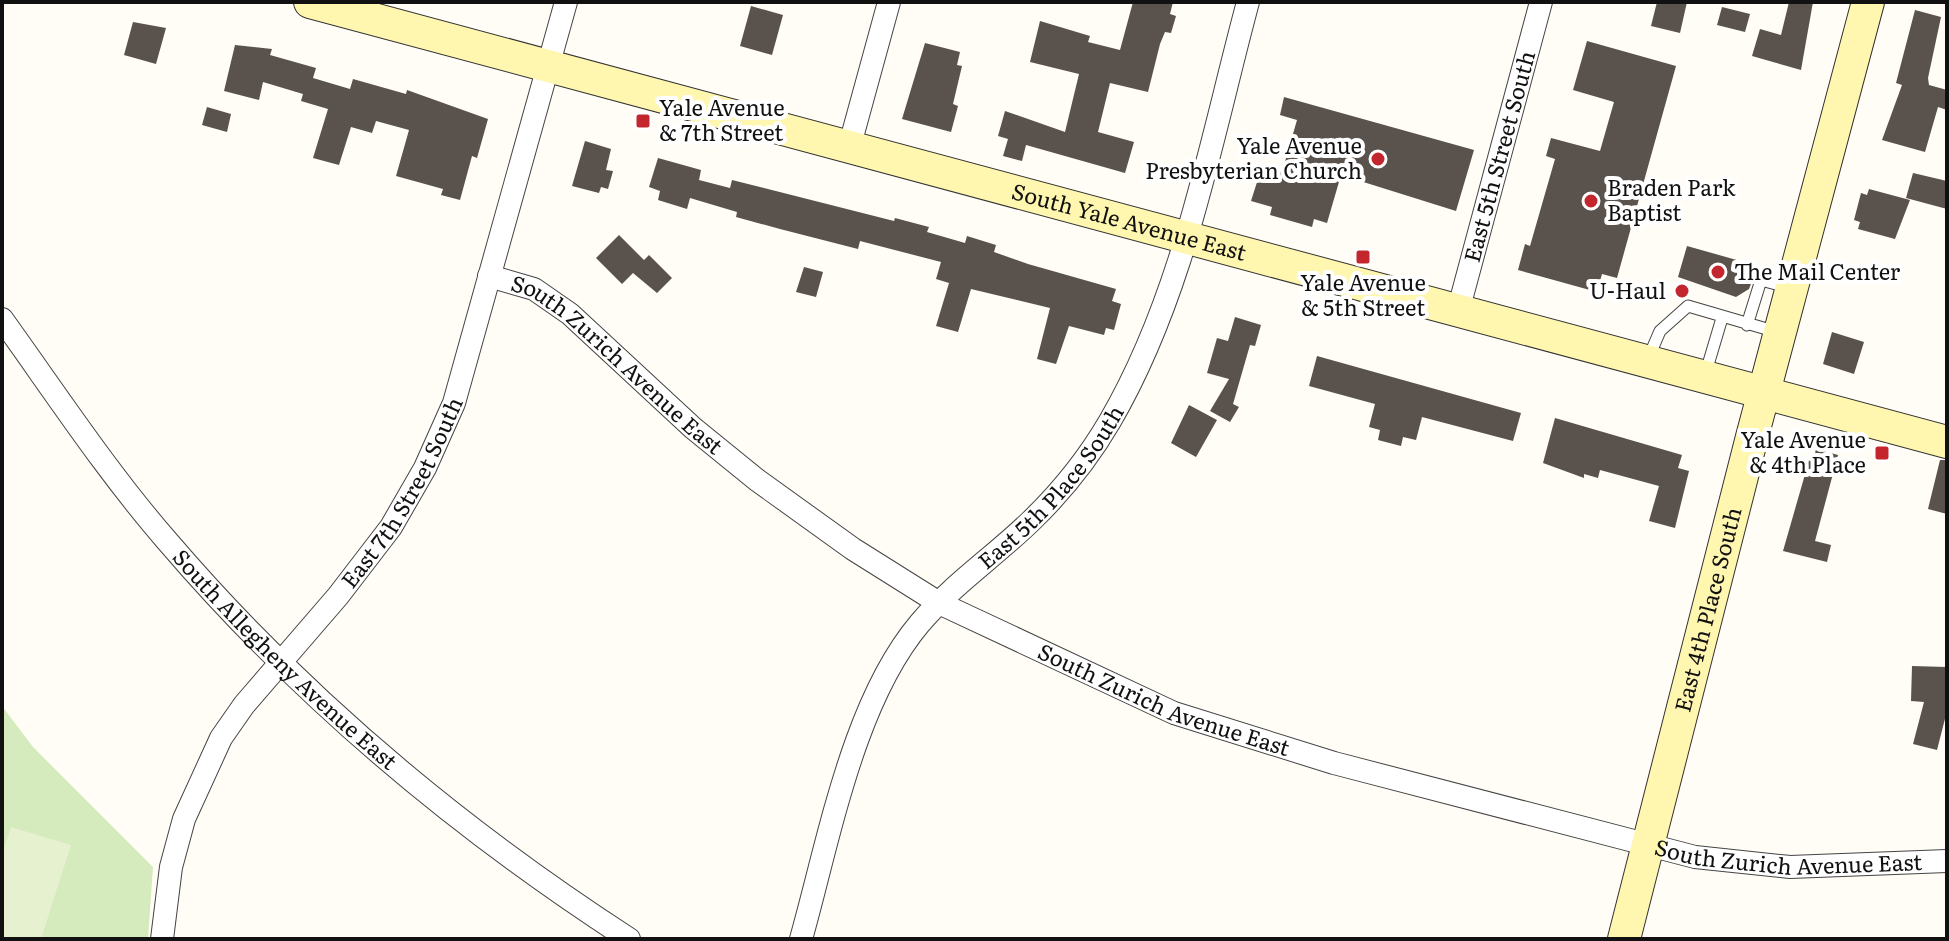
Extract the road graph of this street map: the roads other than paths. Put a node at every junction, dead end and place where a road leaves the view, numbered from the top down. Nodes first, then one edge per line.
1 (310, 2) edge
2 (566, 2) edge
3 (889, 2) edge
4 (1248, 2) edge
5 (1541, 2) edge
6 (1868, 2) edge
7 (549, 65) junction
8 (849, 148) junction
9 (1185, 238) junction
10 (489, 276) junction
11 (1792, 289) junction
12 (1458, 311) junction
13 (1722, 318) junction
14 (2, 319) edge
15 (1747, 325) junction
16 (1781, 333) junction
17 (1647, 361) junction
18 (1705, 376) junction
19 (1764, 393) junction
20 (1947, 442) edge
21 (939, 603) junction
22 (280, 661) junction
23 (1648, 846) junction
24 (1947, 861) edge
25 (162, 939) edge
26 (629, 939) edge
27 (801, 939) edge
28 (1624, 939) edge

1 - 7 main road, South Yale Avenue East
2 - 7 street, East 7th Street South
3 - 8 street
4 - 9 street, East 5th Place South
5 - 12 street, East 5th Street South
6 - 11 main road, East 4th Place South
7 - 8 main road, South Yale Avenue East
7 - 10 street, East 7th Street South
8 - 9 main road, South Yale Avenue East
9 - 12 main road, South Yale Avenue East
9 - 21 street, East 5th Place South
10 - 21 street, South Zurich Avenue East
10 - 22 street, East 7th Street South
11 - 15 lane
11 - 16 main road, East 4th Place South
12 - 17 main road, South Yale Avenue East
13 - 15 lane
13 - 17 lane
13 - 18 lane
14 - 22 street, South Allegheny Avenue East
15 - 16 lane
16 - 19 main road, East 4th Place South
17 - 18 main road, South Yale Avenue East
18 - 19 main road, South Yale Avenue East
19 - 20 main road, South Yale Avenue East
19 - 23 main road, East 4th Place South
21 - 23 street, South Zurich Avenue East
21 - 27 street, East 5th Place South
22 - 25 street, East 7th Street South
22 - 26 street, South Allegheny Avenue East
23 - 24 street, South Zurich Avenue East
23 - 28 main road, East 4th Place South

